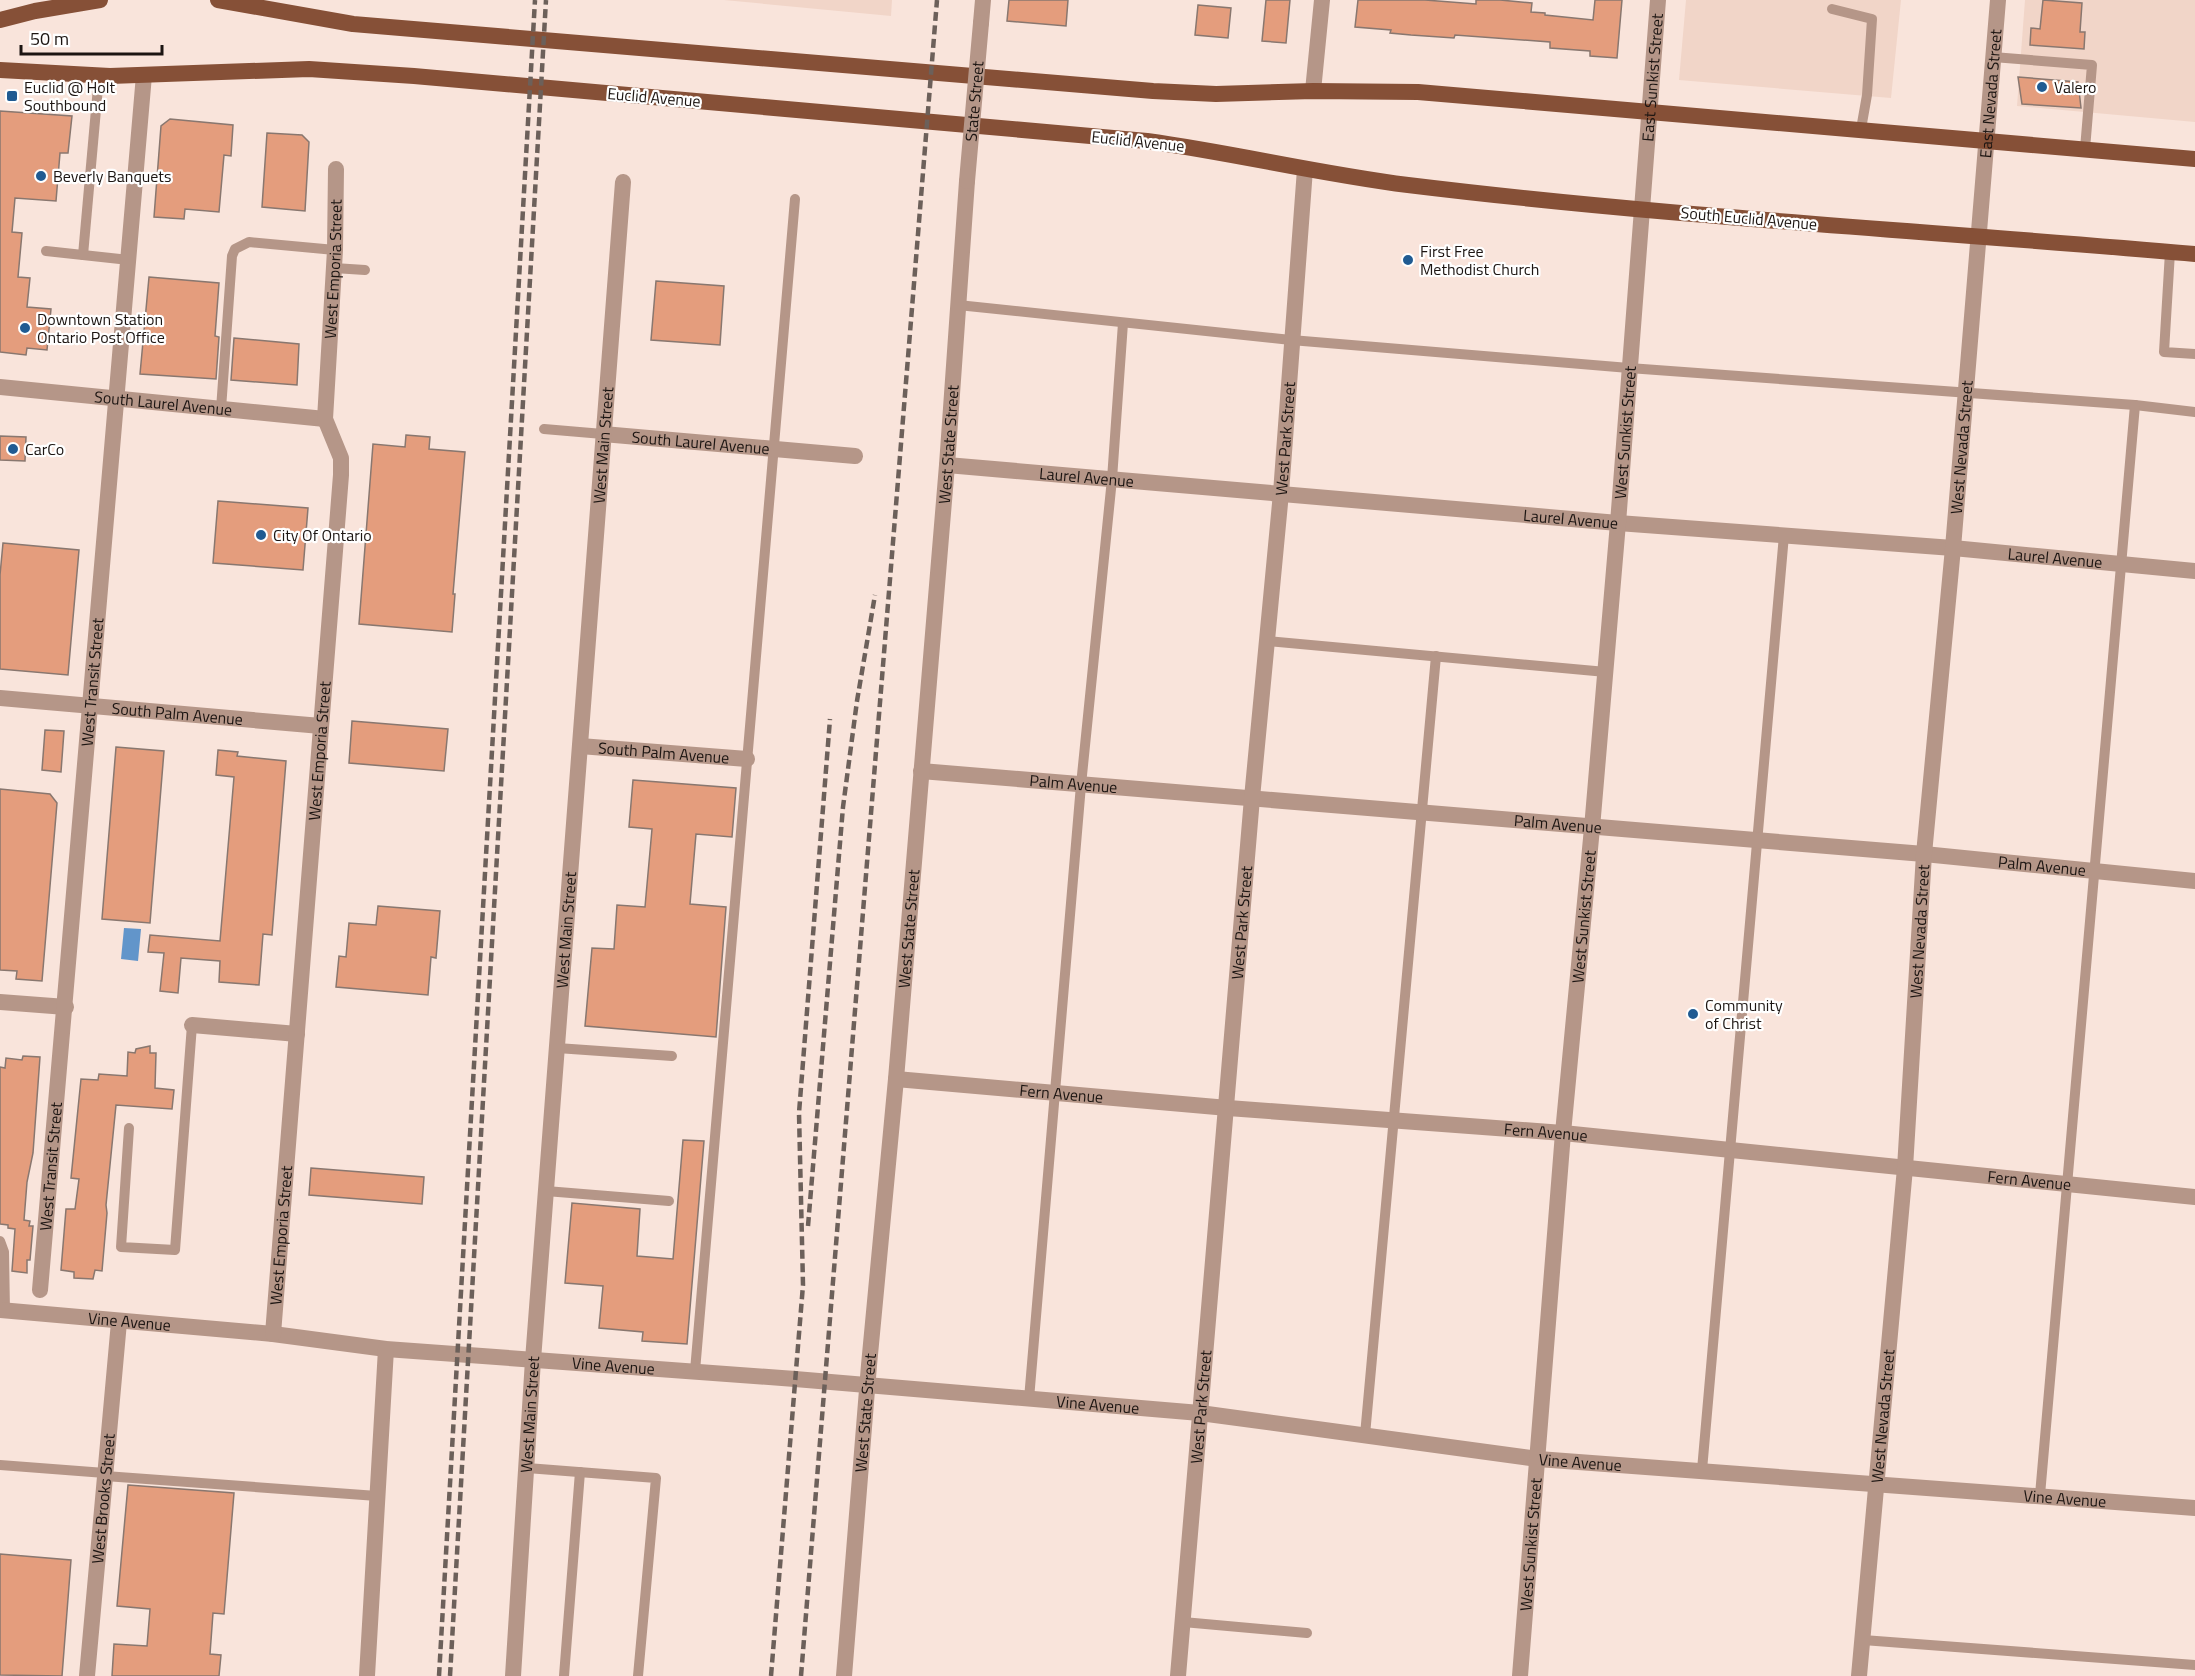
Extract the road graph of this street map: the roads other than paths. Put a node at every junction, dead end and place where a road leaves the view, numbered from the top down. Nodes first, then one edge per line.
1 (100, 0) edge
2 (218, 0) edge
3 (983, 0) edge
4 (1322, 0) edge
5 (1658, 0) edge
6 (1998, 0) edge
7 (1832, 9) dead end
8 (0, 20) edge
9 (1994, 57) junction
10 (0, 70) edge
11 (144, 75) junction
12 (99, 76) junction
13 (1313, 91) junction
14 (1649, 111) junction
15 (1861, 129) junction
16 (1986, 140) junction
17 (2085, 149) junction
18 (1645, 157) joint
19 (2195, 159) edge
20 (336, 169) dead end
21 (1305, 169) junction
22 (967, 181) joint
23 (623, 182) dead end
24 (1982, 186) joint
25 (795, 198) dead end
26 (1641, 209) junction
27 (1978, 236) junction
28 (335, 250) junction
29 (46, 251) dead end
30 (2170, 252) junction
31 (2195, 254) edge
32 (83, 255) junction
33 (129, 260) junction
34 (334, 268) junction
35 (365, 270) dead end
36 (958, 305) junction
37 (1123, 323) junction
38 (1291, 340) junction
39 (2195, 354) edge
40 (1629, 368) junction
41 (0, 387) edge
42 (1965, 392) junction
43 (115, 398) junction
44 (2135, 405) junction
45 (221, 409) junction
46 (2195, 412) edge
47 (325, 419) junction
48 (544, 429) dead end
49 (603, 434) junction
50 (774, 448) junction
51 (855, 456) dead end
52 (946, 465) junction
53 (1112, 479) junction
54 (1281, 493) junction
55 (1618, 523) junction
56 (1784, 535) junction
57 (1953, 548) junction
58 (2120, 564) junction
59 (2195, 571) edge
60 (1267, 641) junction
61 (1437, 656) junction
62 (1605, 672) junction
63 (0, 703) edge
64 (90, 705) junction
65 (321, 726) junction
66 (580, 746) junction
67 (747, 759) junction
68 (921, 771) junction
69 (1081, 784) junction
70 (1252, 798) junction
71 (1422, 813) junction
72 (1592, 828) junction
73 (1758, 841) junction
74 (1924, 854) junction
75 (2094, 871) junction
76 (2195, 881) edge
77 (0, 1002) edge
78 (66, 1007) junction
79 (192, 1025) joint
80 (297, 1034) junction
81 (557, 1048) junction
82 (672, 1056) dead end
83 (896, 1079) junction
84 (1054, 1093) junction
85 (1227, 1108) junction
86 (1394, 1121) junction
87 (129, 1128) dead end
88 (1563, 1133) junction
89 (1730, 1150) junction
90 (1905, 1168) junction
91 (2067, 1184) junction
92 (546, 1191) junction
93 (2195, 1197) edge
94 (669, 1201) dead end
95 (0, 1241) edge
96 (40, 1290) dead end
97 (3, 1311) edge
98 (119, 1322) junction
99 (273, 1334) junction
100 (386, 1349) junction
101 (533, 1360) junction
102 (695, 1371) junction
103 (867, 1385) junction
104 (1029, 1399) junction
105 (1200, 1413) junction
106 (1365, 1435) junction
107 (1538, 1459) junction
108 (0, 1465) edge
109 (526, 1468) junction
110 (1702, 1470) junction
111 (580, 1473) junction
112 (105, 1475) junction
113 (1877, 1483) junction
114 (377, 1496) junction
115 (2040, 1496) junction
116 (2195, 1508) edge
117 (1183, 1622) junction
118 (1306, 1633) dead end
119 (1863, 1640) junction
120 (2195, 1665) edge
121 (87, 1676) edge
122 (367, 1676) edge
123 (513, 1676) edge
124 (564, 1676) edge
125 (638, 1676) edge
126 (844, 1676) edge
127 (1178, 1676) edge
128 (1520, 1676) edge
129 (1859, 1676) edge

1 - 8 main road
2 - 13 main road
3 - 22 street, State Street, bridge
4 - 13 street
5 - 14 street, East Sunkist Street
6 - 9 street, East Nevada Street
7 - 15 lane
9 - 16 street, East Nevada Street
9 - 17 lane
10 - 12 main road, Euclid Avenue
11 - 12 main road, Euclid Avenue
11 - 21 main road, Euclid Avenue
11 - 33 street, West Transit Street
12 - 32 lane
13 - 14 main road
14 - 15 main road
14 - 18 street, East Sunkist Street
15 - 16 main road
16 - 17 main road
16 - 24 street, East Nevada Street
17 - 19 main road
18 - 26 street, West Sunkist Street
20 - 28 street, West Emporia Street
21 - 26 main road, South Euclid Avenue
21 - 38 street, West Park Street
22 - 36 street, West State Street
23 - 49 street, West Main Street
24 - 27 street, West Nevada Street
25 - 50 lane
26 - 27 main road, South Euclid Avenue
26 - 40 street, West Sunkist Street
27 - 30 main road, South Euclid Avenue
27 - 42 street, West Nevada Street
28 - 34 street, West Emporia Street
28 - 45 lane
29 - 32 lane
30 - 31 main road, South Euclid Avenue
30 - 39 lane
32 - 33 lane
33 - 43 street, West Transit Street
34 - 35 lane
34 - 47 street, West Emporia Street
36 - 37 lane
36 - 52 street, West State Street
37 - 38 lane
37 - 53 lane
38 - 40 lane
38 - 54 street, West Park Street
40 - 42 lane
40 - 55 street, West Sunkist Street
41 - 43 street, South Laurel Avenue
42 - 44 lane
42 - 57 street, West Nevada Street
43 - 45 street, South Laurel Avenue
43 - 64 street, West Transit Street
44 - 46 lane
44 - 58 lane
45 - 47 street, South Laurel Avenue
47 - 65 street, West Emporia Street
48 - 49 lane, South Laurel Avenue
49 - 50 street, South Laurel Avenue
49 - 66 street, West Main Street
50 - 51 street, South Laurel Avenue
50 - 67 lane
52 - 53 street, Laurel Avenue
52 - 68 street, West State Street
53 - 54 street, Laurel Avenue
53 - 69 lane
54 - 55 street, Laurel Avenue
54 - 60 street, West Park Street
55 - 56 street, Laurel Avenue
55 - 62 street, West Sunkist Street
56 - 57 street, Laurel Avenue
56 - 73 lane
57 - 58 street, Laurel Avenue
57 - 74 street, West Nevada Street
58 - 59 street, Laurel Avenue
58 - 75 lane
60 - 61 lane
60 - 70 street, West Park Street
61 - 62 lane
61 - 71 lane
62 - 72 street, West Sunkist Street
63 - 64 street, South Palm Avenue
64 - 65 street, South Palm Avenue
64 - 78 street, West Transit Street
65 - 80 street, West Emporia Street
66 - 67 street, South Palm Avenue
66 - 81 street, West Main Street
67 - 102 lane
68 - 69 street, Palm Avenue
68 - 83 street, West State Street
69 - 70 street, Palm Avenue
69 - 84 lane
70 - 71 street, Palm Avenue
70 - 85 street, West Park Street
71 - 72 street, Palm Avenue
71 - 86 lane
72 - 73 street, Palm Avenue
72 - 88 street, West Sunkist Street
73 - 74 street, Palm Avenue
73 - 89 lane
74 - 75 street, Palm Avenue
74 - 90 street, West Nevada Street
75 - 76 street, Palm Avenue
75 - 91 lane
77 - 78 street
78 - 96 street, West Transit Street
79 - 80 street
79 - 87 lane
80 - 99 street, West Emporia Street
81 - 82 lane
81 - 92 street, West Main Street
83 - 84 street, Fern Avenue
83 - 103 street, West State Street
84 - 85 street, Fern Avenue
84 - 104 lane
85 - 86 street, Fern Avenue
85 - 105 street, West Park Street
86 - 88 street, Fern Avenue
86 - 106 lane
88 - 89 street, Fern Avenue
88 - 107 street, West Sunkist Street
89 - 90 street, Fern Avenue
89 - 110 lane
90 - 91 street, Fern Avenue
90 - 113 street, West Nevada Street
91 - 93 street, Fern Avenue
91 - 115 lane
92 - 94 lane
92 - 101 street, West Main Street
95 - 97 lane
97 - 98 street, Vine Avenue
98 - 99 street, Vine Avenue
98 - 112 street, West Brooks Street
99 - 100 street, Vine Avenue
100 - 101 street, Vine Avenue
100 - 114 street
101 - 102 street, Vine Avenue
101 - 109 street, West Main Street
102 - 103 street, Vine Avenue
103 - 104 street, Vine Avenue
103 - 126 street, West State Street
104 - 105 street, Vine Avenue
105 - 106 street, Vine Avenue
105 - 117 street, West Park Street
106 - 107 street, Vine Avenue
107 - 110 street, Vine Avenue
107 - 128 street, West Sunkist Street
108 - 112 lane
109 - 111 lane
109 - 123 street, West Main Street
110 - 113 street, Vine Avenue
111 - 124 lane
111 - 125 lane
112 - 114 lane
112 - 121 street, West Brooks Street
113 - 115 street, Vine Avenue
113 - 119 street, West Nevada Street
114 - 122 street
115 - 116 street, Vine Avenue
117 - 118 lane
117 - 127 street, West Park Street
119 - 120 lane
119 - 129 street, West Nevada Street

